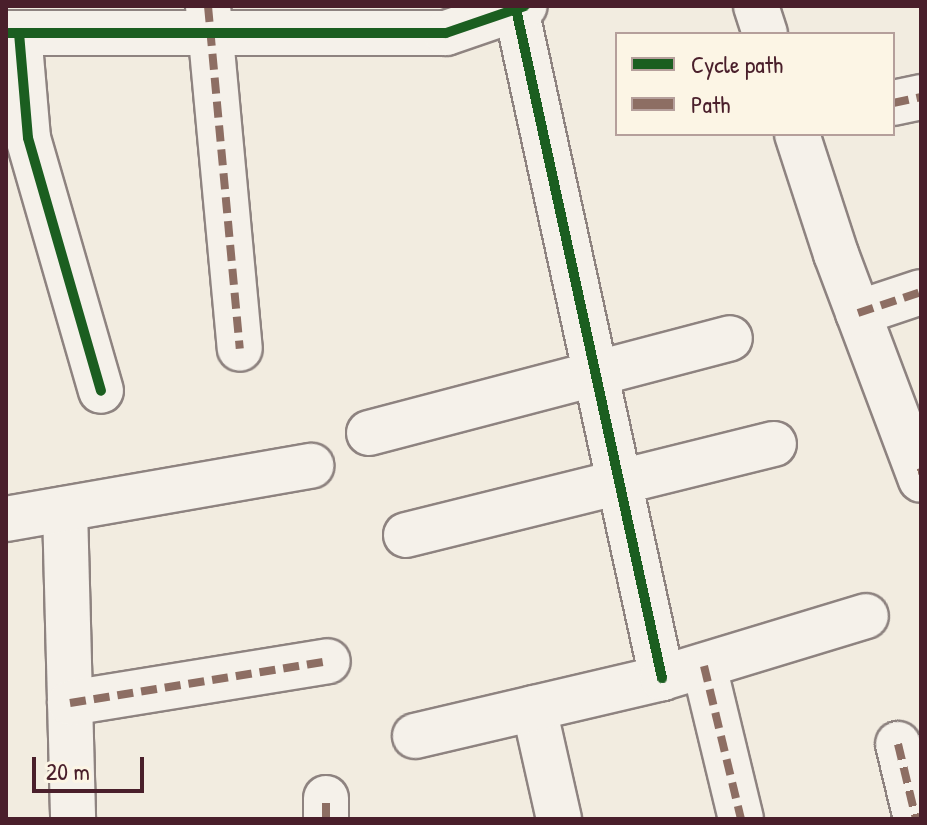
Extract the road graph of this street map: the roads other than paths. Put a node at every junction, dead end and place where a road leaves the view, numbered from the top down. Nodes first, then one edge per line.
1 (756, 6) edge
2 (520, 8) edge
3 (209, 19) edge
4 (404, 20) edge
5 (764, 32) edge
6 (12, 33) edge
7 (921, 97) edge
8 (895, 103) edge
9 (798, 136) edge
10 (921, 292) edge
11 (858, 313) junction
12 (730, 338) dead end
13 (240, 349) dead end
14 (594, 373) junction
15 (101, 391) dead end
16 (369, 433) dead end
17 (774, 444) dead end
18 (311, 466) dead end
19 (920, 475) edge
20 (618, 479) junction
21 (65, 509) junction
22 (6, 519) edge
23 (406, 535) dead end
24 (866, 616) dead end
25 (328, 661) dead end
26 (704, 666) junction
27 (662, 678) junction
28 (70, 703) junction
29 (534, 708) junction
30 (415, 736) dead end
31 (898, 744) dead end
32 (73, 819) edge
33 (559, 819) edge
34 (741, 819) edge
35 (916, 819) edge

1 - 5 street
2 - 4 street
2 - 14 street
3 - 4 street
3 - 6 street
3 - 13 street
6 - 15 street
7 - 8 street
9 - 11 street
10 - 11 street
11 - 19 street
12 - 14 street
14 - 16 street
14 - 20 street
17 - 20 street
18 - 21 street
20 - 23 street
20 - 27 street
21 - 22 street
21 - 28 street
24 - 26 street
25 - 28 street
26 - 27 street
26 - 34 street
27 - 29 street
28 - 32 street
29 - 30 street
29 - 33 street
31 - 35 street

